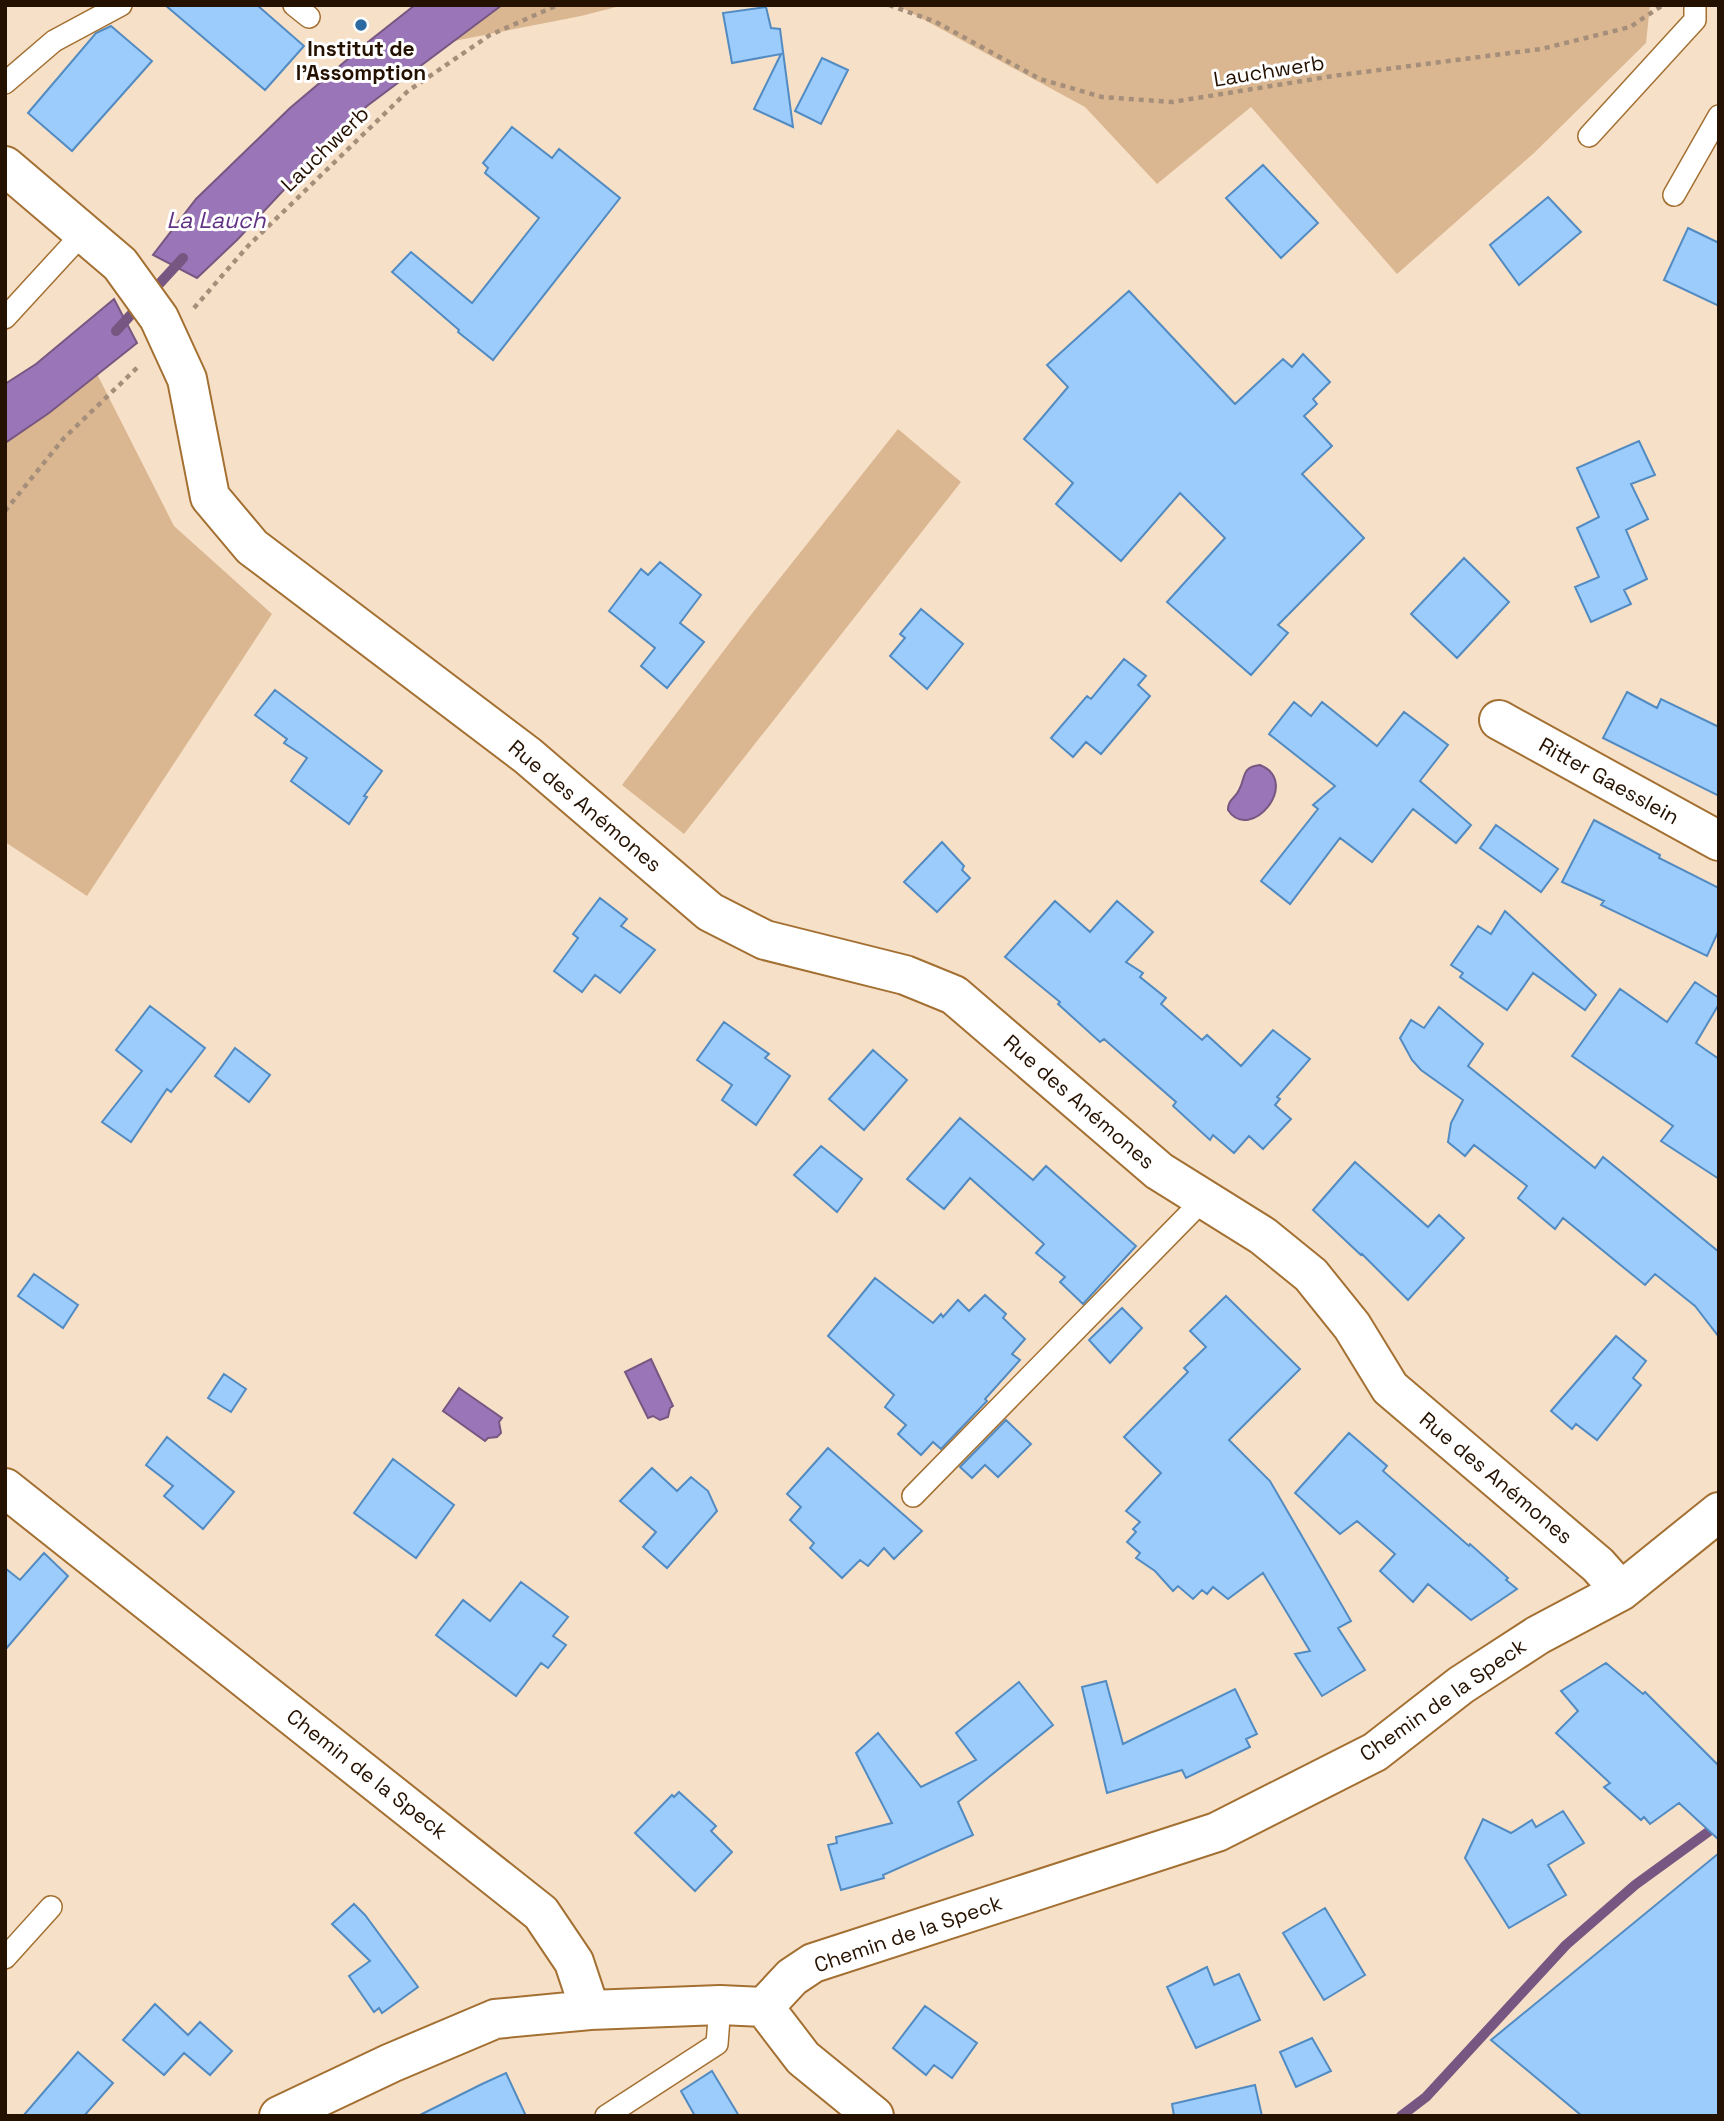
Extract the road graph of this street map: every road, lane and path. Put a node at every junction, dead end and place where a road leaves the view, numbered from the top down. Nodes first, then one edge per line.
1 (121, 5) edge
2 (558, 5) edge
3 (889, 5) edge
4 (1663, 5) edge
5 (1695, 5) edge
6 (5, 83) edge
7 (1719, 116) edge
8 (1589, 136) dead end
9 (5, 166) edge
10 (1674, 195) dead end
11 (83, 233) junction
12 (5, 318) edge
13 (163, 328) junction
14 (5, 511) edge
15 (1499, 720) dead end
16 (1719, 841) edge
17 (1203, 1200) junction
18 (5, 1488) edge
19 (913, 1496) dead end
20 (1719, 1512) edge
21 (1621, 1591) junction
22 (51, 1907) dead end
23 (5, 1958) edge
24 (720, 2005) junction
25 (764, 2007) junction
26 (590, 2010) junction
27 (279, 2116) edge
28 (606, 2116) edge
29 (874, 2116) edge

1 - 6 lane
2 - 13 path, Lauchwerb
3 - 4 path, Lauchwerb
5 - 8 lane
7 - 10 lane
9 - 11 street, Rue des Anémones
11 - 12 lane
11 - 13 street, Rue des Anémones
13 - 14 path, Lauchwerb
13 - 17 street, Rue des Anémones
15 - 16 street, Ritter Gaesslein
17 - 19 lane
17 - 21 street, Rue des Anémones
18 - 26 street, Chemin de la Speck
20 - 21 street, Chemin de la Speck
21 - 25 street, Chemin de la Speck
22 - 23 lane
24 - 25 street
24 - 26 street
24 - 28 lane
25 - 29 street
26 - 27 street

